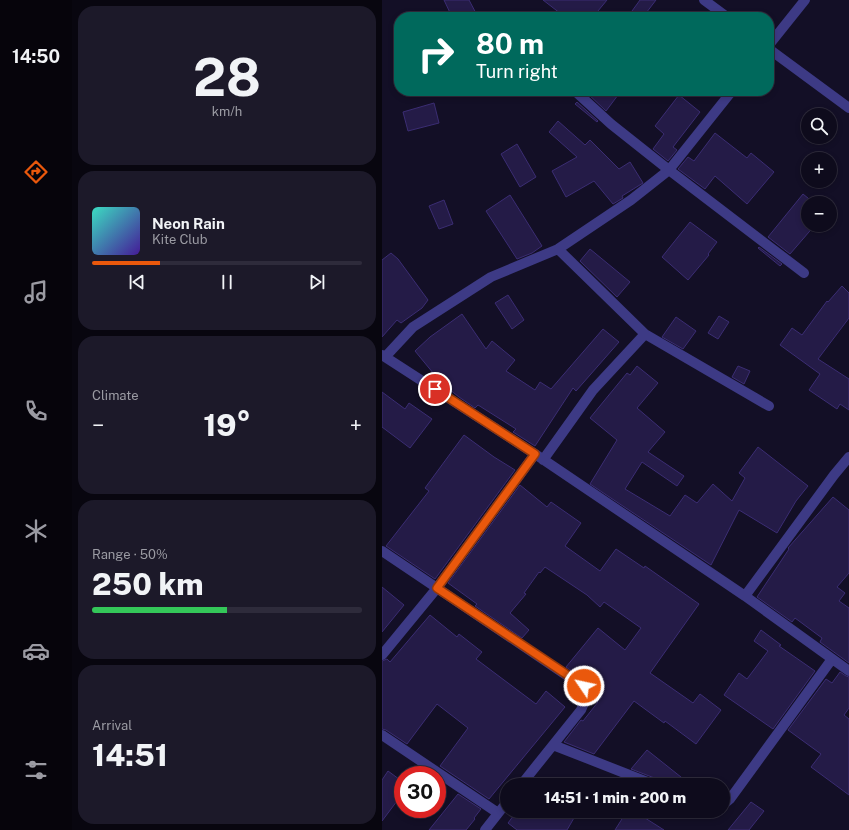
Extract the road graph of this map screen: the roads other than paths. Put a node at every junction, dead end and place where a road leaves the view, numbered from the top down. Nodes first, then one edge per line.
1 (704, 0) edge
2 (805, 0) edge
3 (720, 12) edge
4 (774, 39) edge
5 (774, 53) edge
6 (580, 96) edge
7 (728, 96) edge
8 (849, 108) edge
9 (669, 170) junction
10 (558, 249) junction
11 (804, 273) dead end
12 (645, 334) junction
13 (383, 356) edge
14 (769, 406) dead end
15 (539, 457) junction
16 (849, 457) edge
17 (382, 551) edge
18 (437, 588) junction
19 (744, 596) junction
20 (382, 655) edge
21 (832, 659) junction
22 (849, 671) edge
23 (382, 735) edge
24 (553, 746) junction
25 (527, 778) edge
26 (637, 778) edge
27 (730, 799) edge
28 (500, 811) edge
29 (498, 813) junction
30 (485, 830) edge

1 - 3 street
2 - 4 street
5 - 8 street
6 - 9 street
7 - 9 street
9 - 10 street
9 - 11 street
10 - 12 street
10 - 13 street
12 - 14 street
12 - 15 street
13 - 15 street
15 - 18 street
15 - 19 street
16 - 19 street
17 - 18 street
18 - 20 street
18 - 24 street
19 - 21 street
21 - 22 street
21 - 27 street
23 - 29 street
24 - 25 street
24 - 26 street
28 - 29 street
29 - 30 street

